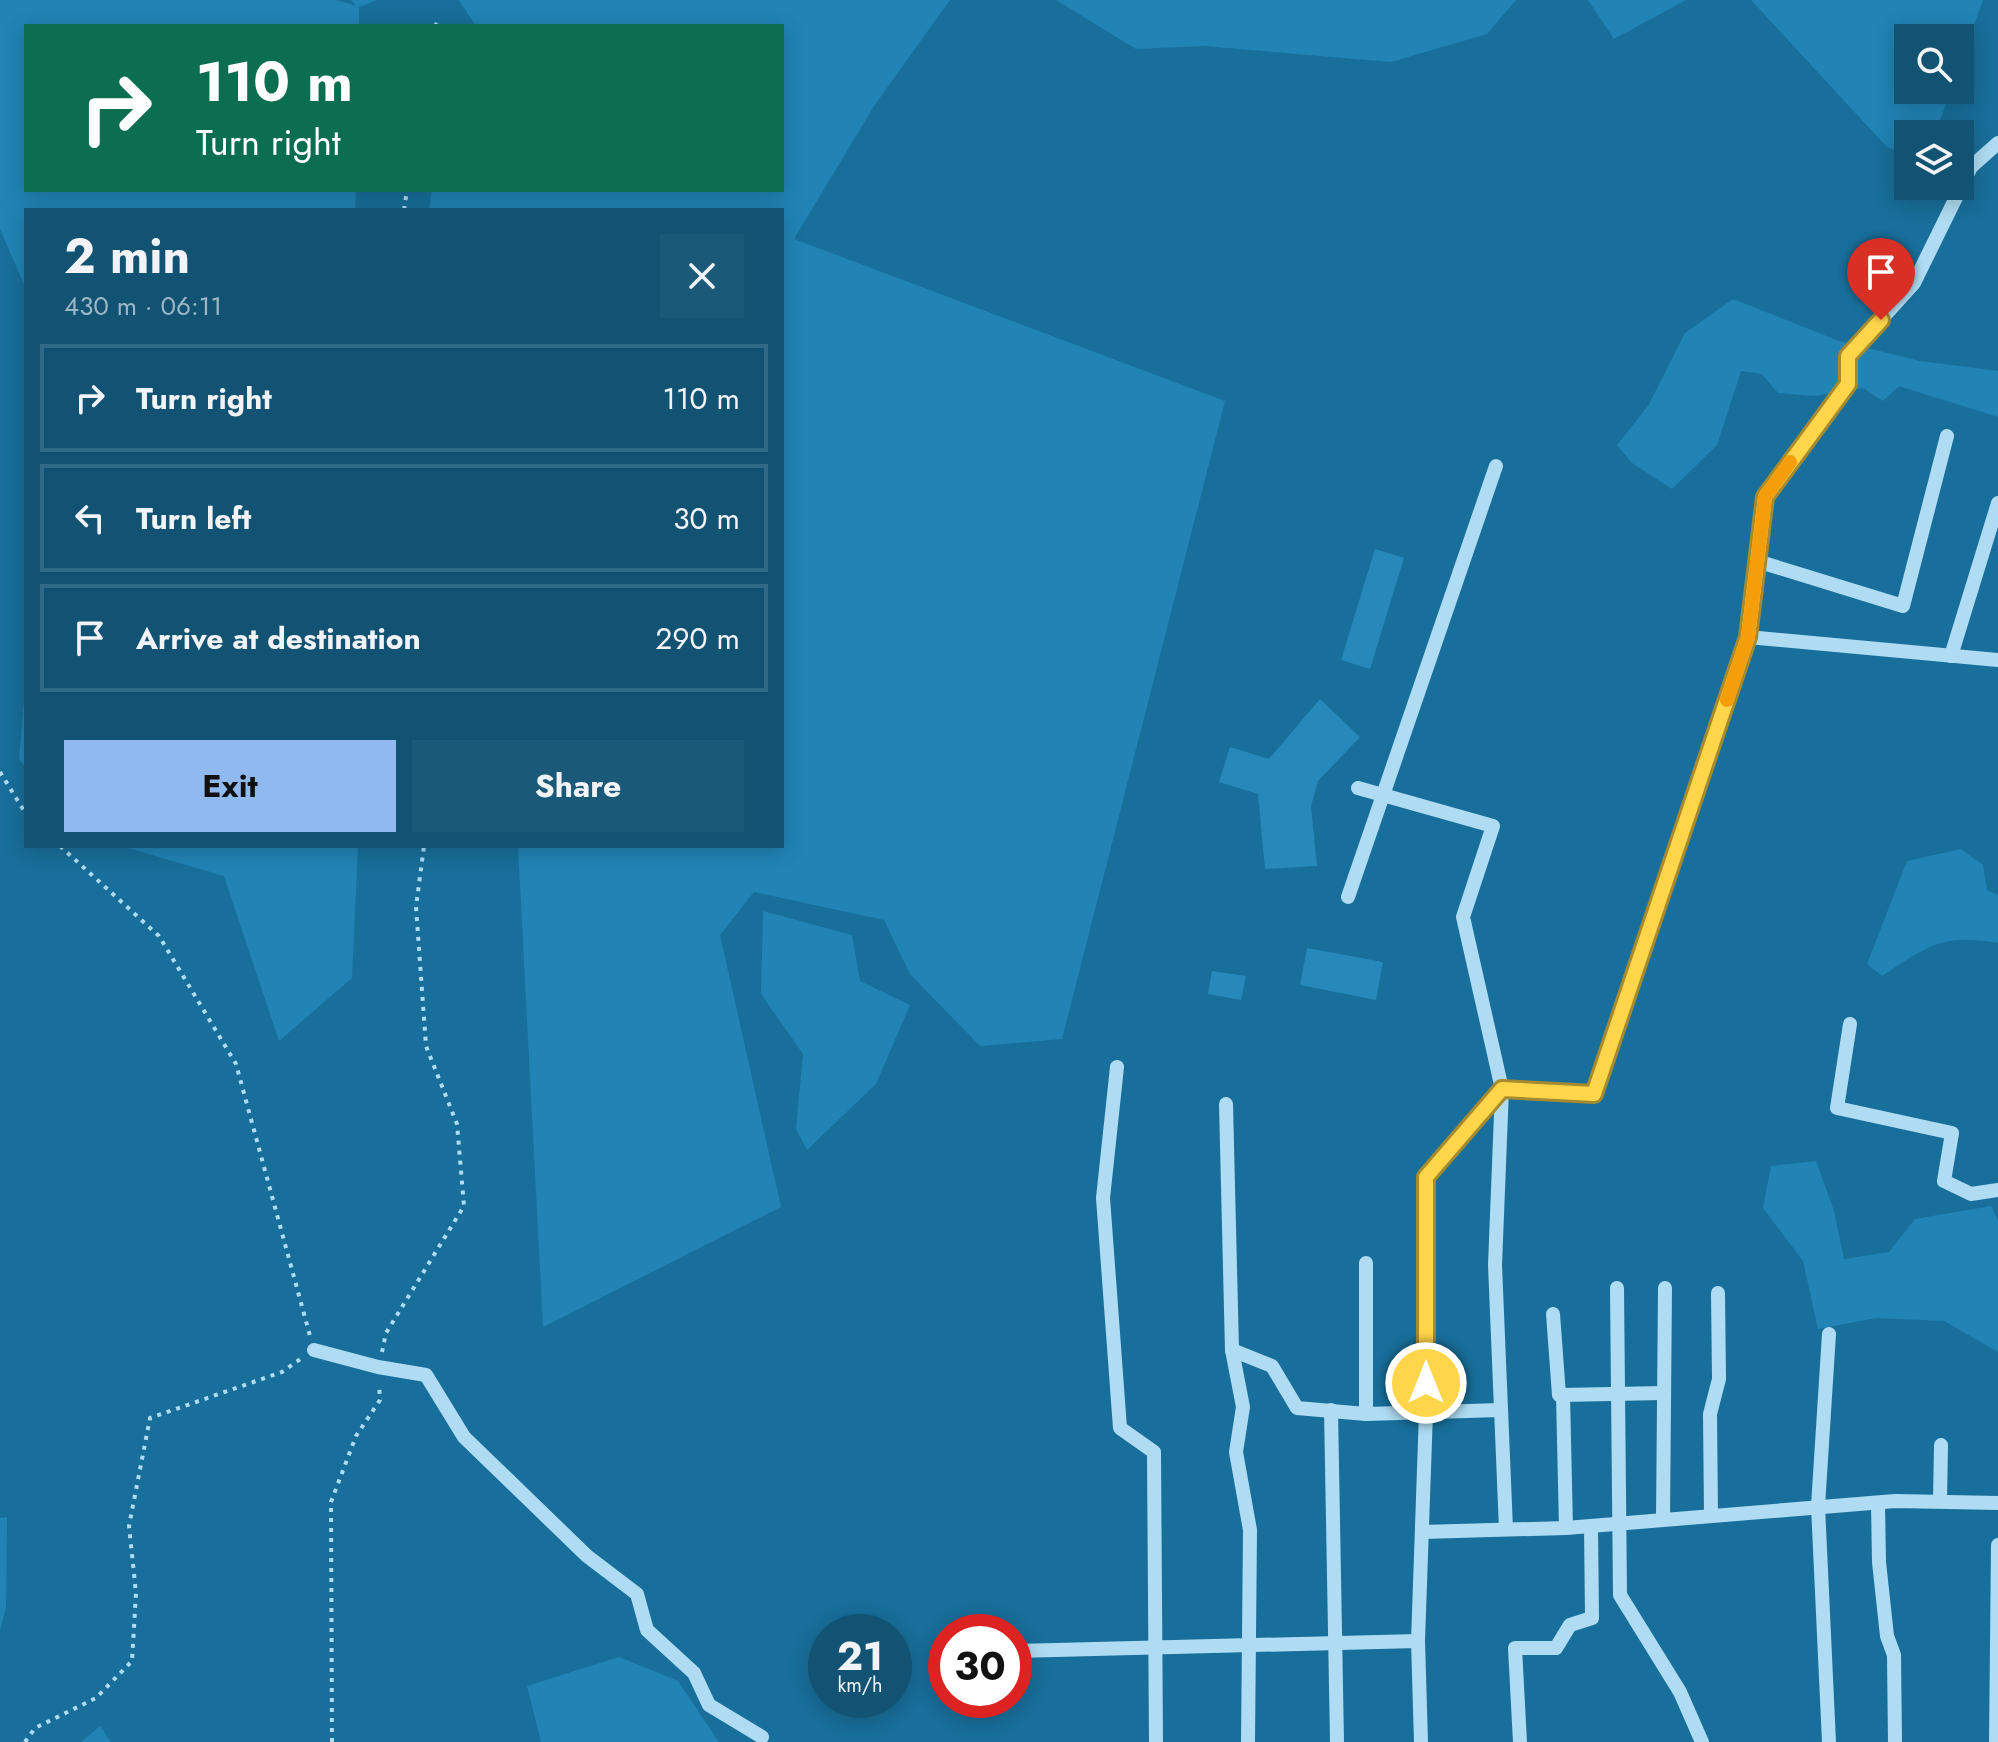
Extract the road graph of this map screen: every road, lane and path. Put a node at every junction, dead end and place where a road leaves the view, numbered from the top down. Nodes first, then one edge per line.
1 (1998, 143) edge
2 (1947, 436) dead end
3 (1496, 466) dead end
4 (1998, 503) edge
5 (1757, 561) junction
6 (1748, 637) junction
7 (1951, 656) junction
8 (1998, 660) edge
9 (0, 772) edge
10 (1358, 788) dead end
11 (1383, 795) junction
12 (24, 811) edge
13 (62, 848) edge
14 (424, 848) edge
15 (1348, 897) dead end
16 (1850, 1024) dead end
17 (1117, 1067) dead end
18 (1502, 1089) junction
19 (1226, 1104) dead end
20 (1998, 1190) edge
21 (1366, 1263) dead end
22 (1617, 1288) dead end
23 (1665, 1288) dead end
24 (1718, 1293) dead end
25 (1553, 1314) dead end
26 (1829, 1334) dead end
27 (314, 1350) junction
28 (1232, 1350) junction
29 (378, 1367) junction
30 (1664, 1393) junction
31 (1563, 1395) junction
32 (1618, 1395) junction
33 (1331, 1410) junction
34 (1501, 1410) junction
35 (1426, 1412) junction
36 (1366, 1414) junction
37 (1941, 1445) dead end
38 (1940, 1501) junction
39 (1878, 1503) junction
40 (1998, 1503) edge
41 (1818, 1506) junction
42 (1711, 1515) junction
43 (1663, 1519) junction
44 (1618, 1523) junction
45 (1591, 1526) junction
46 (1566, 1528) junction
47 (1506, 1529) junction
48 (1422, 1532) junction
49 (1998, 1545) edge
50 (1998, 1640) edge
51 (1418, 1641) junction
52 (1336, 1643) junction
53 (1249, 1645) junction
54 (1154, 1648) junction
55 (1032, 1651) edge
56 (761, 1740) edge
57 (25, 1742) edge
58 (332, 1742) edge
59 (1156, 1742) edge
60 (1248, 1742) edge
61 (1337, 1742) edge
62 (1421, 1742) edge
63 (1520, 1742) edge
64 (1702, 1742) edge
65 (1829, 1742) edge
66 (1895, 1742) edge
67 (1996, 1742) edge

1 - 5 street
2 - 5 street
3 - 11 street
4 - 7 street
5 - 6 street
6 - 7 street
6 - 18 street
7 - 8 street
9 - 12 path
10 - 11 street
11 - 15 street
11 - 18 street
13 - 27 path
14 - 29 path
16 - 20 street
17 - 54 street
18 - 34 street
18 - 35 street
19 - 28 street
21 - 36 street
22 - 32 street
23 - 30 street
24 - 42 street
25 - 31 street
26 - 41 street
27 - 29 street
27 - 57 path
28 - 33 street
28 - 53 street
29 - 56 street
29 - 58 path
30 - 32 street
30 - 43 street
31 - 32 street
31 - 46 street
32 - 44 street
33 - 36 street
33 - 52 street
34 - 35 street
34 - 47 street
35 - 36 street
35 - 48 street
37 - 38 street
38 - 39 street
38 - 40 street
39 - 41 street
39 - 66 street
41 - 42 street
41 - 65 street
42 - 43 street
43 - 44 street
44 - 45 street
44 - 64 street
45 - 46 street
45 - 63 street
46 - 47 street
47 - 48 street
48 - 51 street
49 - 50 street
50 - 67 street
51 - 52 street
51 - 62 street
52 - 53 street
52 - 61 street
53 - 54 street
53 - 60 street
54 - 55 street
54 - 59 street

